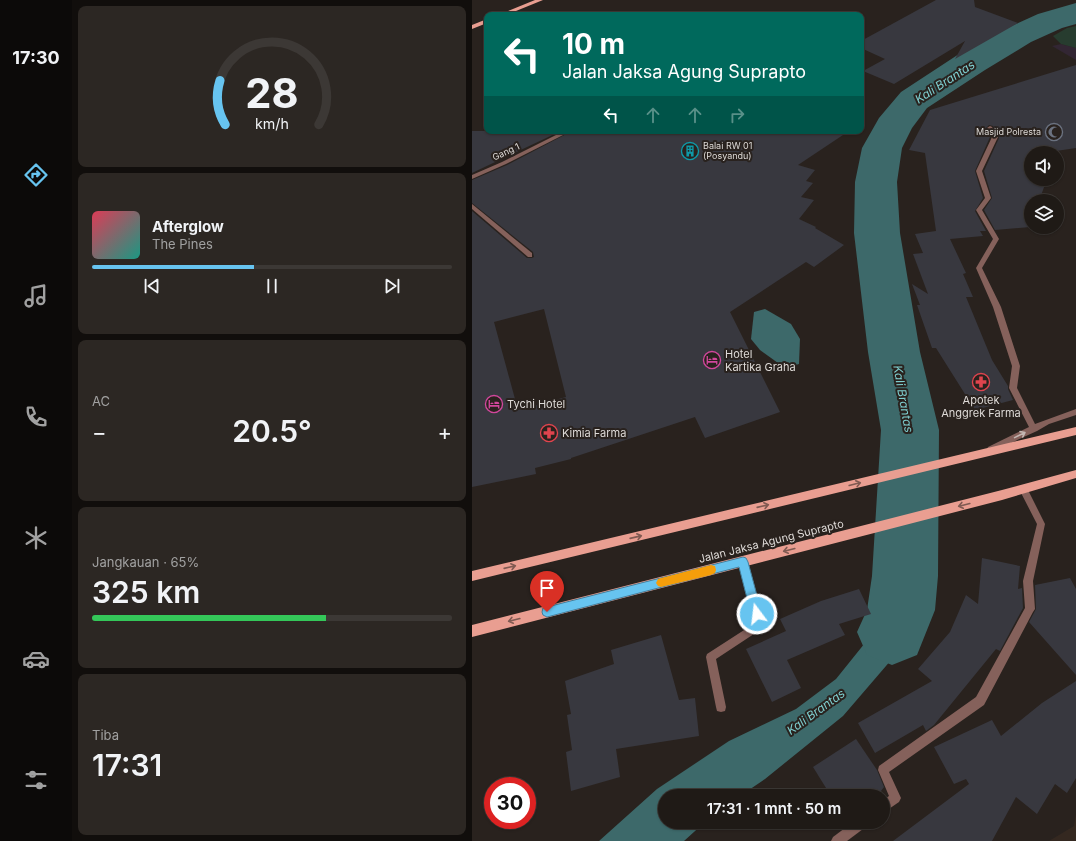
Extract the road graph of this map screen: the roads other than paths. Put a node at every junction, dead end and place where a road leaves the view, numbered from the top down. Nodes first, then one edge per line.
1 (540, 0) edge
2 (512, 12) edge
3 (484, 22) edge
4 (472, 27) edge
5 (990, 128) dead end
6 (562, 134) edge
7 (472, 176) edge
8 (472, 206) edge
9 (530, 255) dead end
10 (1076, 412) edge
11 (1034, 429) junction
12 (1076, 431) edge
13 (985, 452) junction
14 (1076, 474) edge
15 (1023, 489) junction
16 (743, 562) junction
17 (472, 576) edge
18 (472, 631) edge
19 (721, 707) dead end
20 (890, 802) edge
21 (853, 829) edge
22 (837, 841) edge

1 - 2 main road
3 - 4 main road
5 - 11 street
6 - 7 street, Gang 1
8 - 9 street
10 - 11 street
13 -> 11 street
12 - 13 main road
17 -> 13 main road
14 - 15 main road, Jalan Jaksa Agung Suprapto
15 -> 16 main road, Jalan Jaksa Agung Suprapto
15 - 20 street
16 -> 18 main road, Jalan Jaksa Agung Suprapto
16 - 19 street
21 - 22 street

